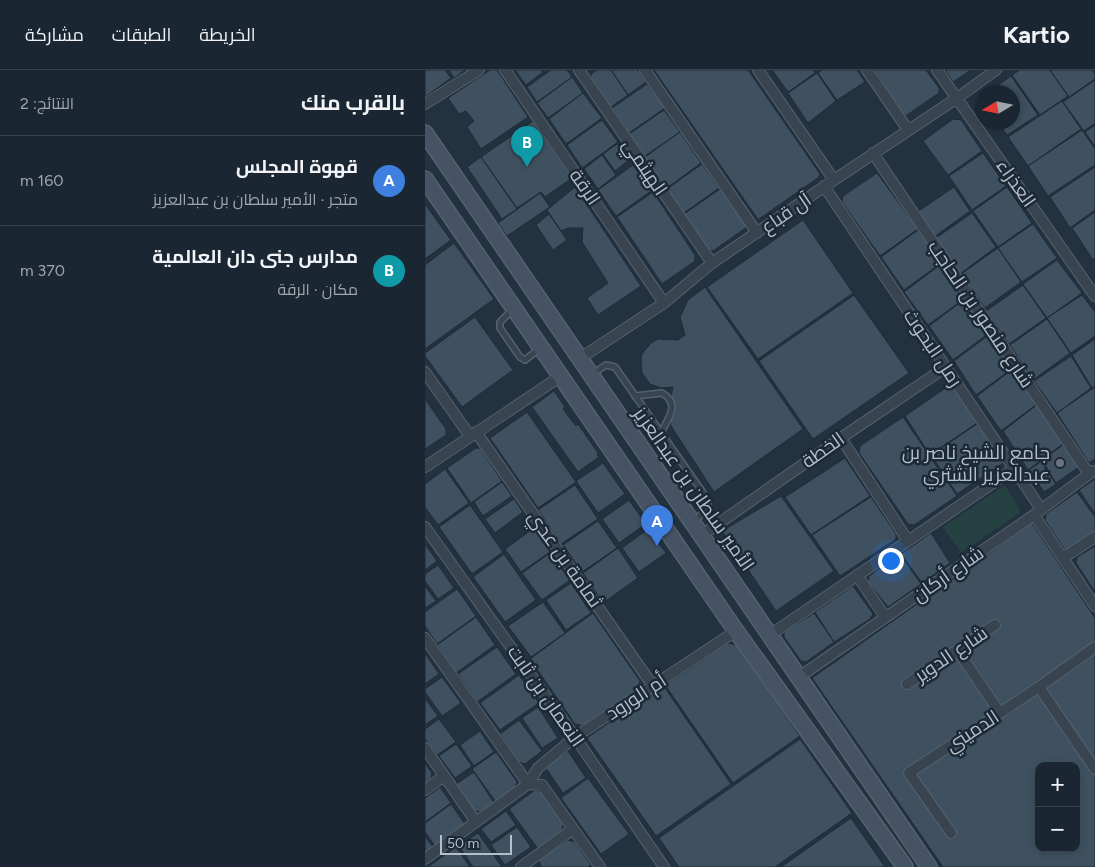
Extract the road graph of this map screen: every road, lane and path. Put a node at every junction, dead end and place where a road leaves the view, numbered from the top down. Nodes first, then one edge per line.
1 (479, 70) edge
2 (505, 70) edge
3 (645, 70) edge
4 (757, 70) edge
5 (867, 70) edge
6 (937, 70) edge
7 (996, 70) edge
8 (582, 71) edge
9 (957, 98) junction
10 (425, 104) edge
11 (908, 130) junction
12 (425, 133) edge
13 (873, 153) junction
14 (425, 179) edge
15 (833, 180) junction
16 (824, 186) junction
17 (757, 232) junction
18 (712, 263) junction
19 (1095, 296) edge
20 (664, 303) junction
21 (514, 308) junction
22 (541, 346) junction
23 (579, 359) junction
24 (946, 367) junction
25 (425, 372) edge
26 (591, 375) junction
27 (561, 376) junction
28 (635, 396) junction
29 (661, 433) junction
30 (473, 434) junction
31 (841, 438) junction
32 (425, 467) edge
33 (1015, 468) junction
34 (1092, 472) edge
35 (1038, 512) junction
36 (425, 527) edge
37 (698, 529) junction
38 (1095, 537) edge
39 (908, 541) junction
40 (1063, 558) junction
41 (857, 575) junction
42 (1095, 606) edge
43 (885, 617) junction
44 (995, 625) dead end
45 (736, 631) junction
46 (770, 635) junction
47 (425, 638) edge
48 (1095, 647) edge
49 (958, 650) junction
50 (799, 677) junction
51 (907, 684) dead end
52 (653, 686) junction
53 (1039, 687) junction
54 (1000, 713) junction
55 (575, 737) junction
56 (425, 748) edge
57 (1095, 769) edge
58 (444, 776) junction
59 (528, 784) junction
60 (425, 790) edge
61 (477, 822) junction
62 (573, 829) junction
63 (951, 833) dead end
64 (425, 859) edge
65 (526, 866) edge
66 (600, 867) edge
67 (663, 867) edge
68 (905, 867) edge
69 (929, 867) edge

1 - 10 street
2 - 20 street, الرقة
3 - 17 street
4 - 15 street
5 - 11 street
6 - 9 street, العذراء
7 - 9 street, آل قباع
8 - 18 street, الهيثمي
9 - 11 street, آل قباع
9 - 19 street, العذراء
11 - 13 street, آل قباع
12 - 23 street, الأمير سلطان بن عبدالعزيز
13 - 15 street, آل قباع
13 - 34 street, شارع منصور بن الحاجب
14 - 21 street
15 - 16 street, آل قباع
16 - 17 street, آل قباع
16 - 24 street, رمل البحوث
17 - 18 street, آل قباع
18 - 20 street, آل قباع
20 - 23 street, آل قباع
21 - 22 street
21 - 22 lane
22 - 27 street
23 - 26 street, الأمير سلطان بن عبدالعزيز
24 - 31 street, الخطة
24 - 33 street, رمل البحوث
25 - 30 street, ثمامة بن عدي
26 - 28 lane
26 - 37 street, الأمير سلطان بن عبدالعزيز
27 - 30 street
27 - 45 street
28 - 29 lane
28 - 29 lane
29 - 37 lane
30 - 32 street
30 - 52 street, ثمامة بن عدي
31 - 37 street, الخطة
31 - 39 street
33 - 35 street, رمل البحوث
33 - 39 street
34 - 35 street, شارع أركان
35 - 40 street, رمل البحوث
35 - 43 street, شارع أركان
36 - 55 street, النعمان بن ثابت
37 - 46 street, الأمير سلطان بن عبدالعزيز
38 - 40 street
39 - 41 street
40 - 42 street, رمل البحوث
41 - 43 street
41 - 46 street
43 - 50 street, شارع أركان
44 - 49 street, شارع الدوير
45 - 52 street, أم الورود
45 - 68 street
46 - 50 street, الأمير سلطان بن عبدالعزيز
47 - 59 street
48 - 53 street, الدميني
49 - 51 street, شارع الدوير
49 - 54 street
50 - 69 street, الأمير سلطان بن عبدالعزيز
52 - 55 street, أم الورود
53 - 54 street, الدميني
53 - 57 street
54 - 63 street, الدميني
55 - 59 street, أم الورود
55 - 67 street, النعمان بن ثابت
56 - 58 street
58 - 60 street
58 - 61 street
59 - 61 street
59 - 62 street
61 - 64 street
62 - 65 street
62 - 66 street

